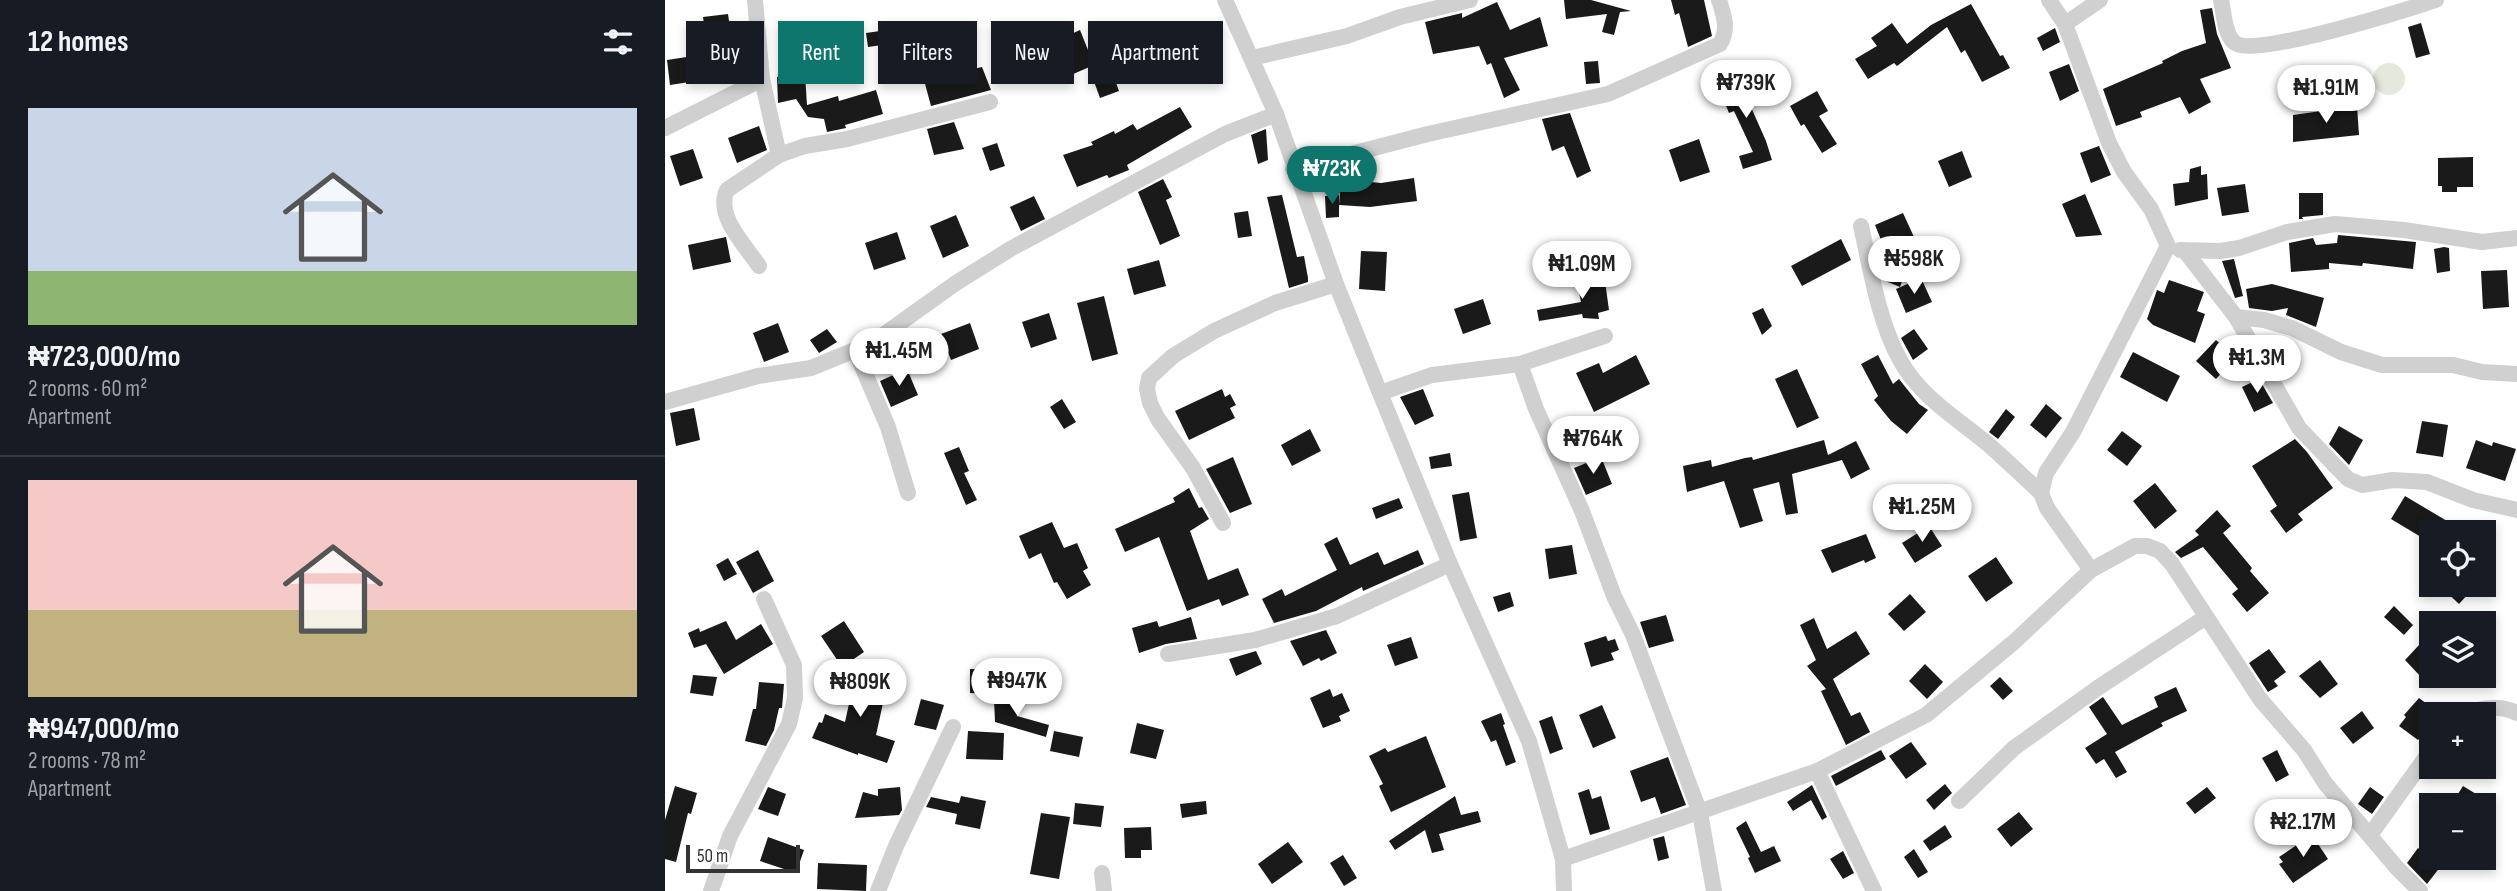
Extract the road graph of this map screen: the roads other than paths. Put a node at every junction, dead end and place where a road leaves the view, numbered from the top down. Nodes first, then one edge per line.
1 (755, 0) edge
2 (1225, 0) edge
3 (1470, 0) edge
4 (1719, 0) edge
5 (2049, 0) edge
6 (2100, 0) edge
7 (2221, 0) edge
8 (2436, 0) edge
9 (757, 21) edge
10 (2065, 24) junction
11 (1252, 58) junction
12 (752, 84) edge
13 (763, 84) edge
14 (990, 102) dead end
15 (1276, 114) junction
16 (665, 128) edge
17 (779, 155) junction
18 (1293, 169) junction
19 (1861, 226) dead end
20 (2517, 238) edge
21 (2168, 246) junction
22 (2185, 251) junction
23 (759, 266) dead end
24 (1336, 284) junction
25 (2236, 317) junction
26 (1605, 336) dead end
27 (855, 350) junction
28 (1520, 364) junction
29 (2517, 374) edge
30 (1380, 393) junction
31 (665, 402) edge
32 (908, 493) dead end
33 (2041, 493) junction
34 (2517, 510) edge
35 (1223, 523) dead end
36 (1450, 564) junction
37 (2091, 570) junction
38 (764, 599) dead end
39 (2206, 617) junction
40 (1168, 654) dead end
41 (2496, 708) edge
42 (2517, 713) edge
43 (953, 727) dead end
44 (2419, 767) edge
45 (1817, 771) junction
46 (1959, 801) dead end
47 (1700, 813) junction
48 (2370, 835) junction
49 (1563, 859) junction
50 (1102, 873) dead end
51 (711, 891) edge
52 (878, 891) edge
53 (1104, 891) edge
54 (1564, 891) edge
55 (1714, 891) edge
56 (1874, 891) edge
57 (2420, 891) edge

1 - 9 street
2 - 11 street
3 - 11 street
4 - 18 street
5 - 10 street
6 - 10 street
7 - 8 street
10 - 21 street
11 - 15 street
12 - 16 street
13 - 17 street
14 - 17 street
15 - 18 street
15 - 27 street
17 - 23 street
18 - 24 street
19 - 33 street
20 - 22 street
21 - 22 street
21 - 33 street
22 - 25 street
24 - 30 street
24 - 35 street
25 - 29 street
25 - 34 street
26 - 28 street
27 - 31 street
27 - 32 street
28 - 30 street
28 - 47 street
30 - 36 street
33 - 37 street
36 - 40 street
36 - 49 street
37 - 39 street
37 - 45 street
38 - 51 street
39 - 46 street
39 - 48 street
41 - 42 street
43 - 52 street
44 - 48 street
45 - 47 street
45 - 56 street
47 - 49 street
47 - 55 street
48 - 57 street
49 - 54 street
50 - 53 street

